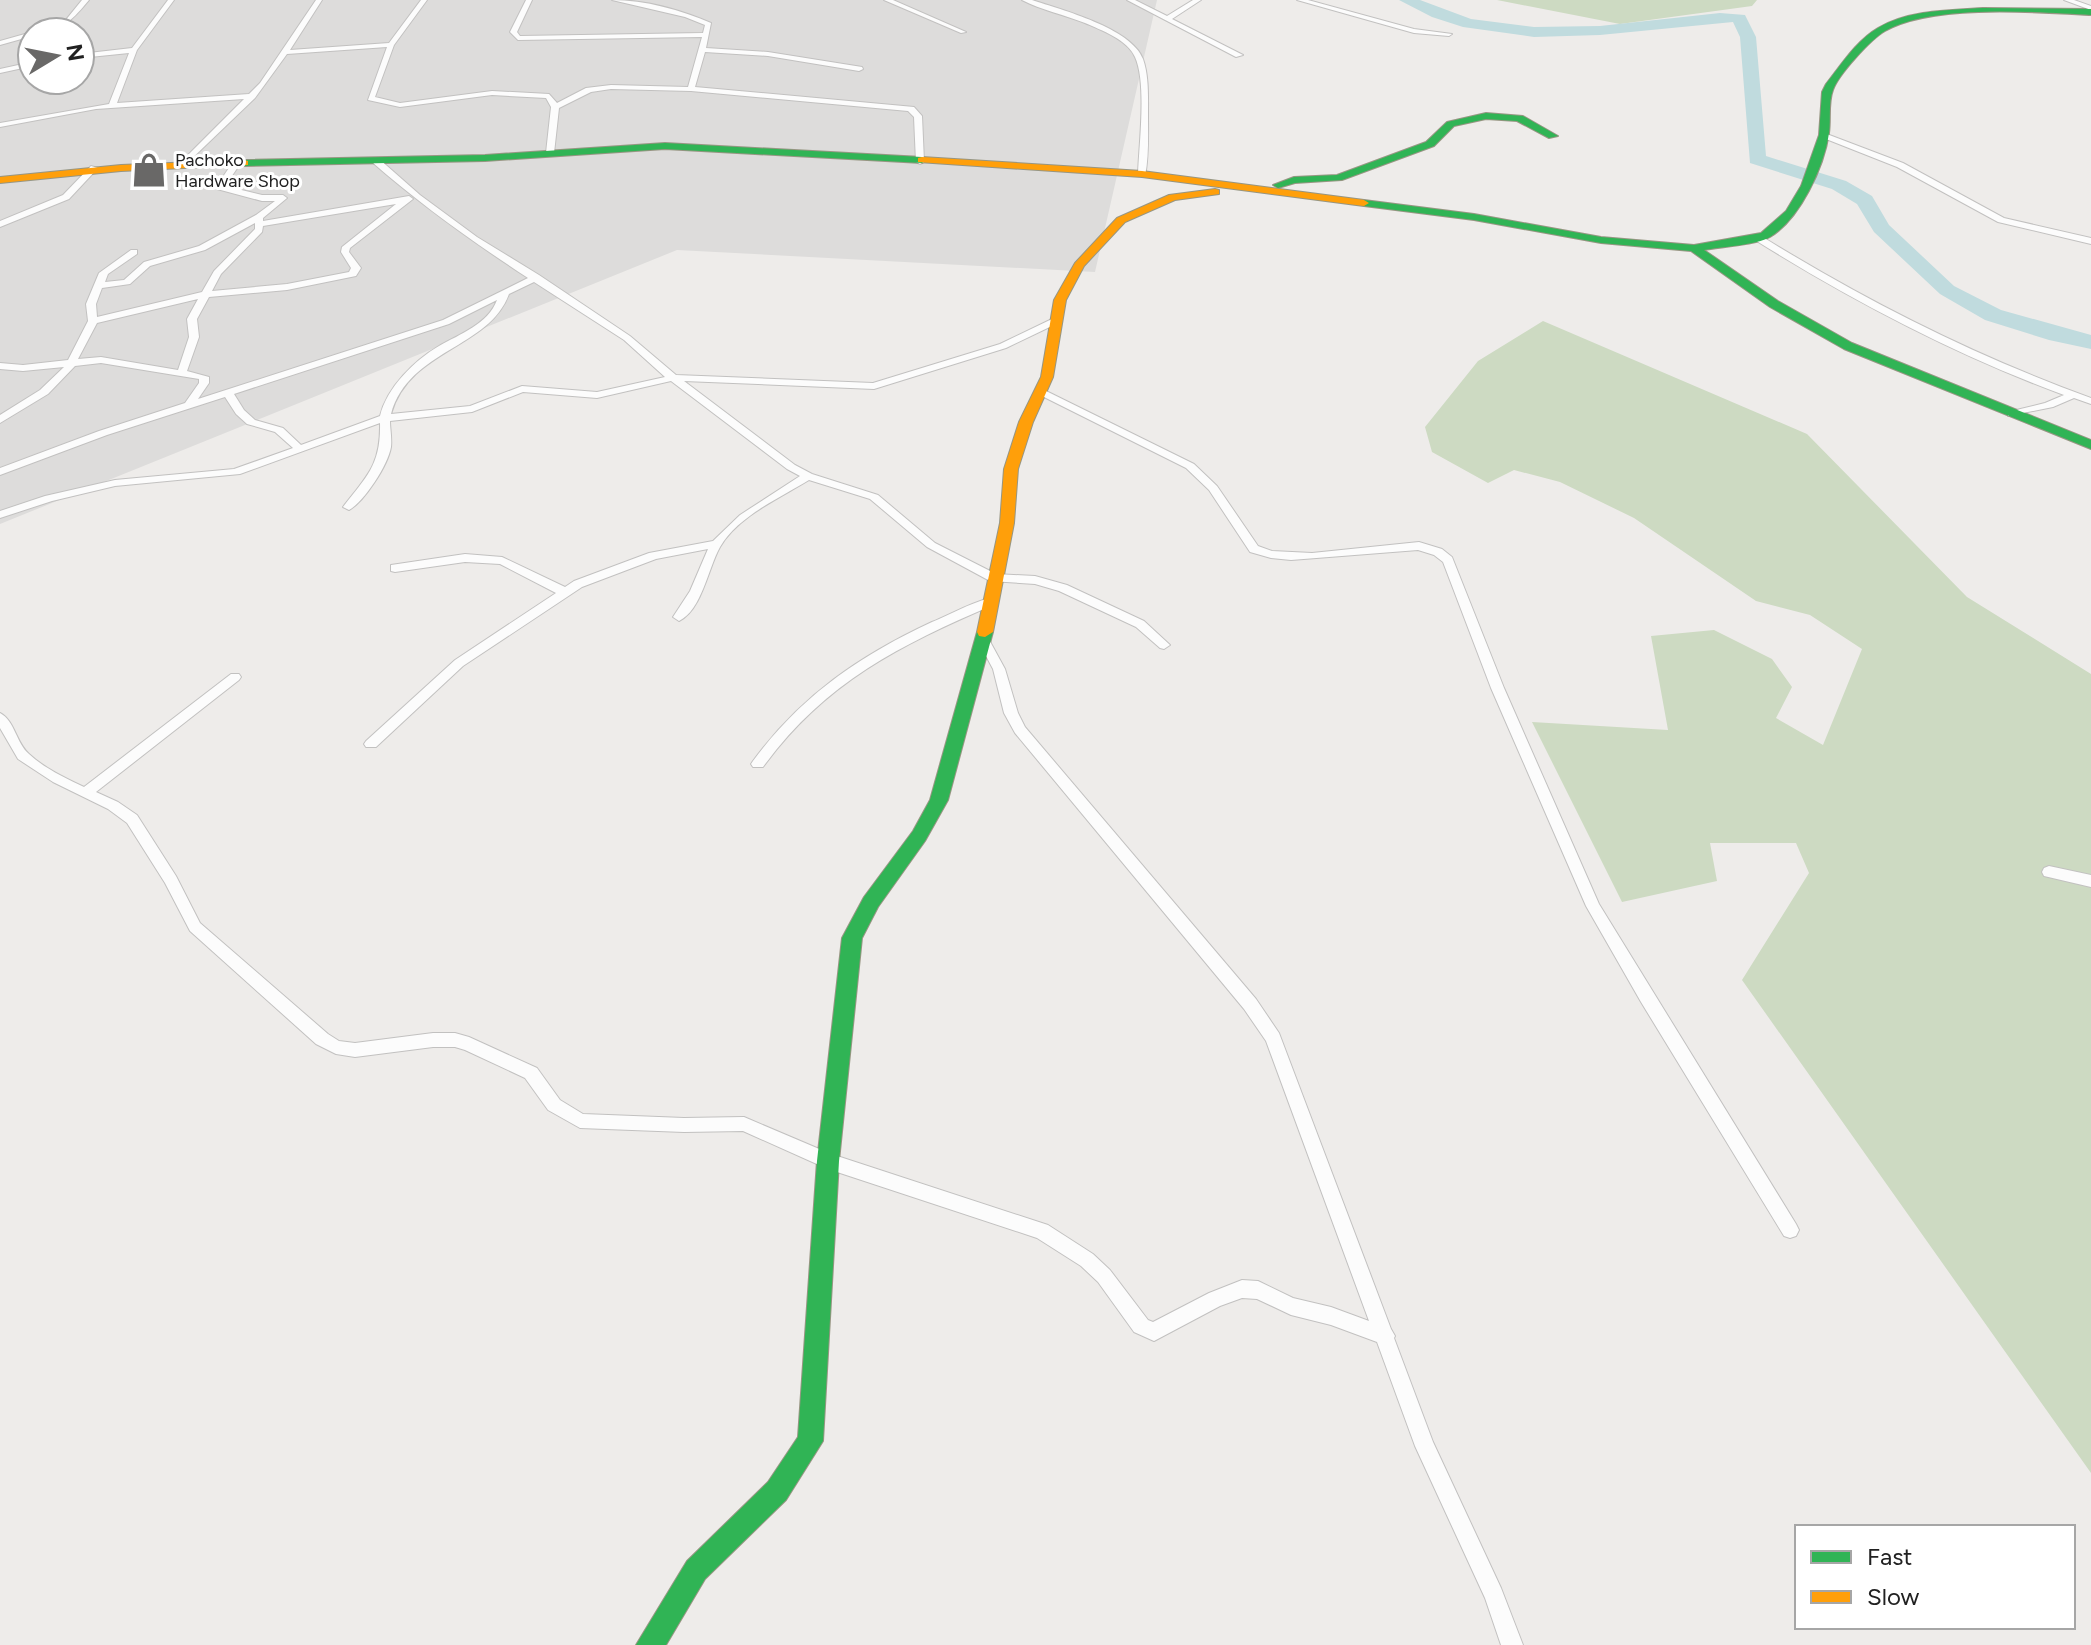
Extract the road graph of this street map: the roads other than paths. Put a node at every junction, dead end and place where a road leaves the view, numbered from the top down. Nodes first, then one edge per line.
1 (86, 0) edge
2 (171, 0) edge
3 (319, 0) edge
4 (424, 0) edge
5 (529, 0) edge
6 (615, 0) edge
7 (887, 0) edge
8 (1025, 0) edge
9 (1130, 0) edge
10 (1198, 0) edge
11 (1300, 0) edge
12 (2067, 0) edge
13 (2091, 10) edge
14 (72, 16) edge
15 (1168, 18) junction
16 (963, 32) dead end
17 (1449, 34) dead end
18 (707, 35) junction
19 (391, 45) junction
20 (134, 50) junction
21 (702, 50) junction
22 (285, 52) junction
23 (96, 54) edge
24 (1239, 55) dead end
25 (859, 69) dead end
26 (691, 89) junction
27 (252, 96) junction
28 (114, 105) junction
29 (555, 107) junction
30 (0, 125) edge
31 (1824, 135) junction
32 (1553, 136) dead end
33 (550, 153) junction
34 (375, 160) junction
35 (920, 162) junction
36 (184, 164) junction
37 (236, 164) junction
38 (94, 168) junction
39 (1142, 174) junction
40 (0, 180) edge
41 (1262, 189) junction
42 (412, 198) junction
43 (260, 220) junction
44 (0, 224) edge
45 (1758, 238) junction
46 (2091, 241) edge
47 (1694, 248) junction
48 (134, 252) dead end
49 (536, 277) junction
50 (99, 286) junction
51 (206, 294) junction
52 (504, 294) junction
53 (93, 321) junction
54 (1055, 321) junction
55 (72, 362) junction
56 (0, 366) edge
57 (182, 372) junction
58 (673, 378) junction
59 (1042, 392) junction
60 (228, 393) junction
61 (2073, 395) junction
62 (2091, 401) edge
63 (189, 405) junction
64 (2012, 414) junction
65 (385, 418) junction
66 (0, 420) edge
67 (2091, 445) edge
68 (300, 449) junction
69 (0, 457) edge
70 (3, 471) edge
71 (808, 476) junction
72 (349, 507) dead end
73 (0, 515) edge
74 (716, 544) junction
75 (395, 568) dead end
76 (994, 578) junction
77 (564, 592) junction
78 (989, 602) junction
79 (679, 617) dead end
80 (983, 639) junction
81 (1164, 645) dead end
82 (235, 677) dead end
83 (0, 718) edge
84 (371, 744) dead end
85 (758, 764) dead end
86 (85, 793) junction
87 (2049, 872) dead end
88 (2091, 881) edge
89 (828, 1161) junction
90 (1790, 1230) dead end
91 (1386, 1336) junction
92 (650, 1645) edge
93 (1512, 1645) edge

1 - 14 street
2 - 20 street
3 - 22 street
4 - 19 street
5 - 18 street
6 - 18 street
7 - 16 street
8 - 39 street
9 - 15 street
10 - 15 street
11 - 17 street
12 - 13 street
13 - 31 street
15 - 24 street
18 - 21 street
19 - 22 street
19 - 29 street
20 - 23 street
20 - 28 street
21 - 25 street
21 - 26 street
22 - 27 street
26 - 29 street
26 - 35 street
27 - 28 street
27 - 36 street
28 - 30 street
29 - 33 street
31 - 45 street
31 - 46 street
32 - 41 street
33 - 34 street
33 - 35 street
34 - 37 street
34 - 42 street
35 - 39 street
36 - 37 street
36 - 38 street
37 - 43 street
38 - 40 street
38 - 44 street
39 - 41 street
41 - 47 street
41 - 54 street
42 - 43 street
42 - 49 street
42 - 51 street
43 - 50 street
43 - 51 street
45 - 47 street
45 - 61 street
47 - 64 street
48 - 50 street
49 - 52 street
49 - 58 street
50 - 53 street
51 - 53 street
51 - 57 street
52 - 60 street
52 - 65 street
53 - 55 street
54 - 58 street
54 - 59 street
55 - 56 street
55 - 57 street
55 - 66 street
57 - 63 street
58 - 65 street
58 - 71 street
59 - 76 street
59 - 90 street
60 - 63 street
60 - 68 street
61 - 62 street
61 - 64 street
63 - 70 street
64 - 67 street
65 - 68 street
65 - 72 street
68 - 73 street
69 - 70 street
71 - 74 street
71 - 76 street
74 - 77 street
74 - 79 street
75 - 77 street
76 - 78 street
76 - 81 street
77 - 84 street
78 - 80 street
78 - 85 street
80 - 89 street
80 - 91 street
82 - 86 street
83 - 86 street
86 - 89 street
87 - 88 street
89 - 91 street
89 - 92 street
91 - 93 street

